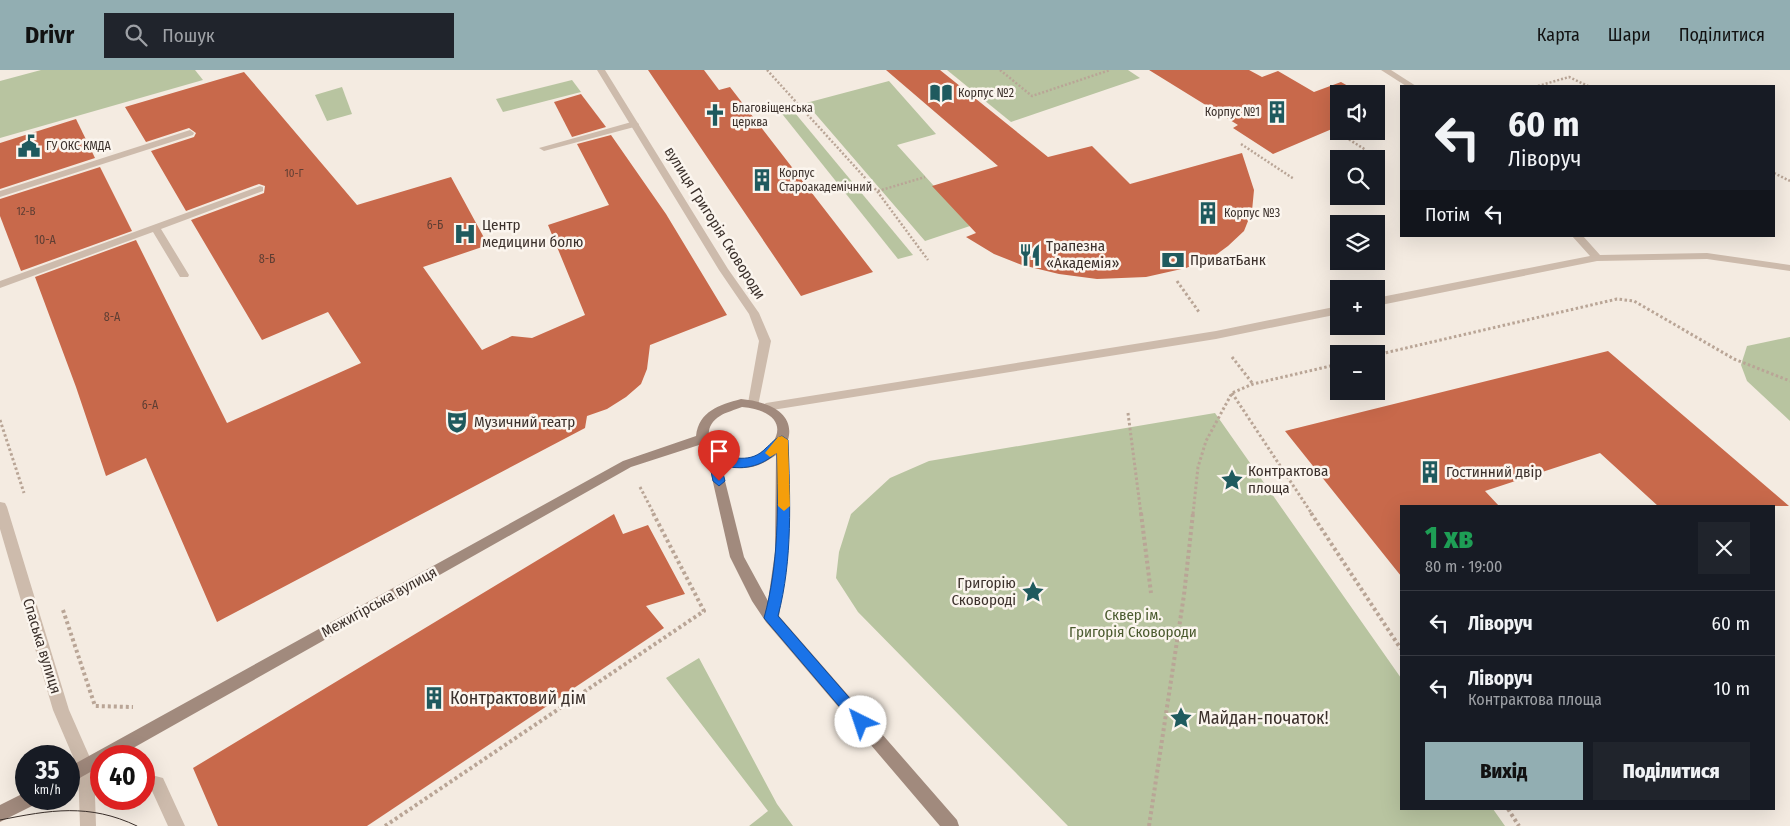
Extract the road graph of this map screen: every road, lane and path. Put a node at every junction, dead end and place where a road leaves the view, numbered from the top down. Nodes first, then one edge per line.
1 (601, 70) edge
2 (767, 70) edge
3 (1000, 70) edge
4 (1110, 70) edge
5 (1385, 70) edge
6 (1410, 85) edge
7 (1541, 85) edge
8 (1586, 85) edge
9 (635, 124) junction
10 (190, 133) dead end
11 (1350, 140) edge
12 (1241, 144) dead end
13 (544, 148) dead end
14 (1366, 150) dead end
15 (1775, 174) edge
16 (925, 176) dead end
17 (1294, 179) dead end
18 (1790, 181) edge
19 (260, 189) dead end
20 (877, 191) junction
21 (0, 194) edge
22 (155, 228) junction
23 (1578, 237) edge
24 (1597, 258) junction
25 (928, 260) dead end
26 (1790, 268) edge
27 (184, 275) dead end
28 (0, 285) edge
29 (1385, 300) edge
30 (1330, 312) edge
31 (1385, 354) edge
32 (1330, 366) edge
33 (1790, 381) edge
34 (1232, 393) junction
35 (760, 405) junction
36 (1128, 413) dead end
37 (702, 439) junction
38 (782, 440) junction
39 (713, 456) junction
40 (638, 483) dead end
41 (1, 515) edge
42 (1151, 593) dead end
43 (771, 618) junction
44 (1400, 647) edge
45 (124, 745) edge
46 (90, 763) edge
47 (155, 784) edge
48 (90, 803) edge
49 (15, 806) edge
50 (1509, 810) edge
51 (0, 814) edge
52 (88, 826) edge
53 (177, 826) edge
54 (384, 826) edge
55 (951, 826) edge
56 (1148, 826) edge
57 (1519, 826) edge

1 - 9 street, вулиця Григорія Сковороди
2 - 20 path
3 - 4 path
5 - 6 street
7 - 8 path
9 - 13 street
9 - 35 street, вулиця Григорія Сковороди
10 - 21 street
11 - 14 path
12 - 17 path
15 - 18 path
16 - 20 path
19 - 22 street
20 - 25 path
22 - 27 street
22 - 28 street
23 - 24 street
24 - 26 street
24 - 29 street
30 - 35 street
31 - 33 path
32 - 34 path
34 - 44 path
34 - 56 path
35 - 37 street
35 - 38 street
36 - 42 path
37 - 39 street
37 - 45 street, Межигірська вулиця
38 - 39 street
38 - 43 street
39 - 43 street
40 - 54 path
41 - 46 street, Спаська вулиця
43 - 55 street
47 - 53 street
48 - 52 street
49 - 51 street
50 - 57 path

